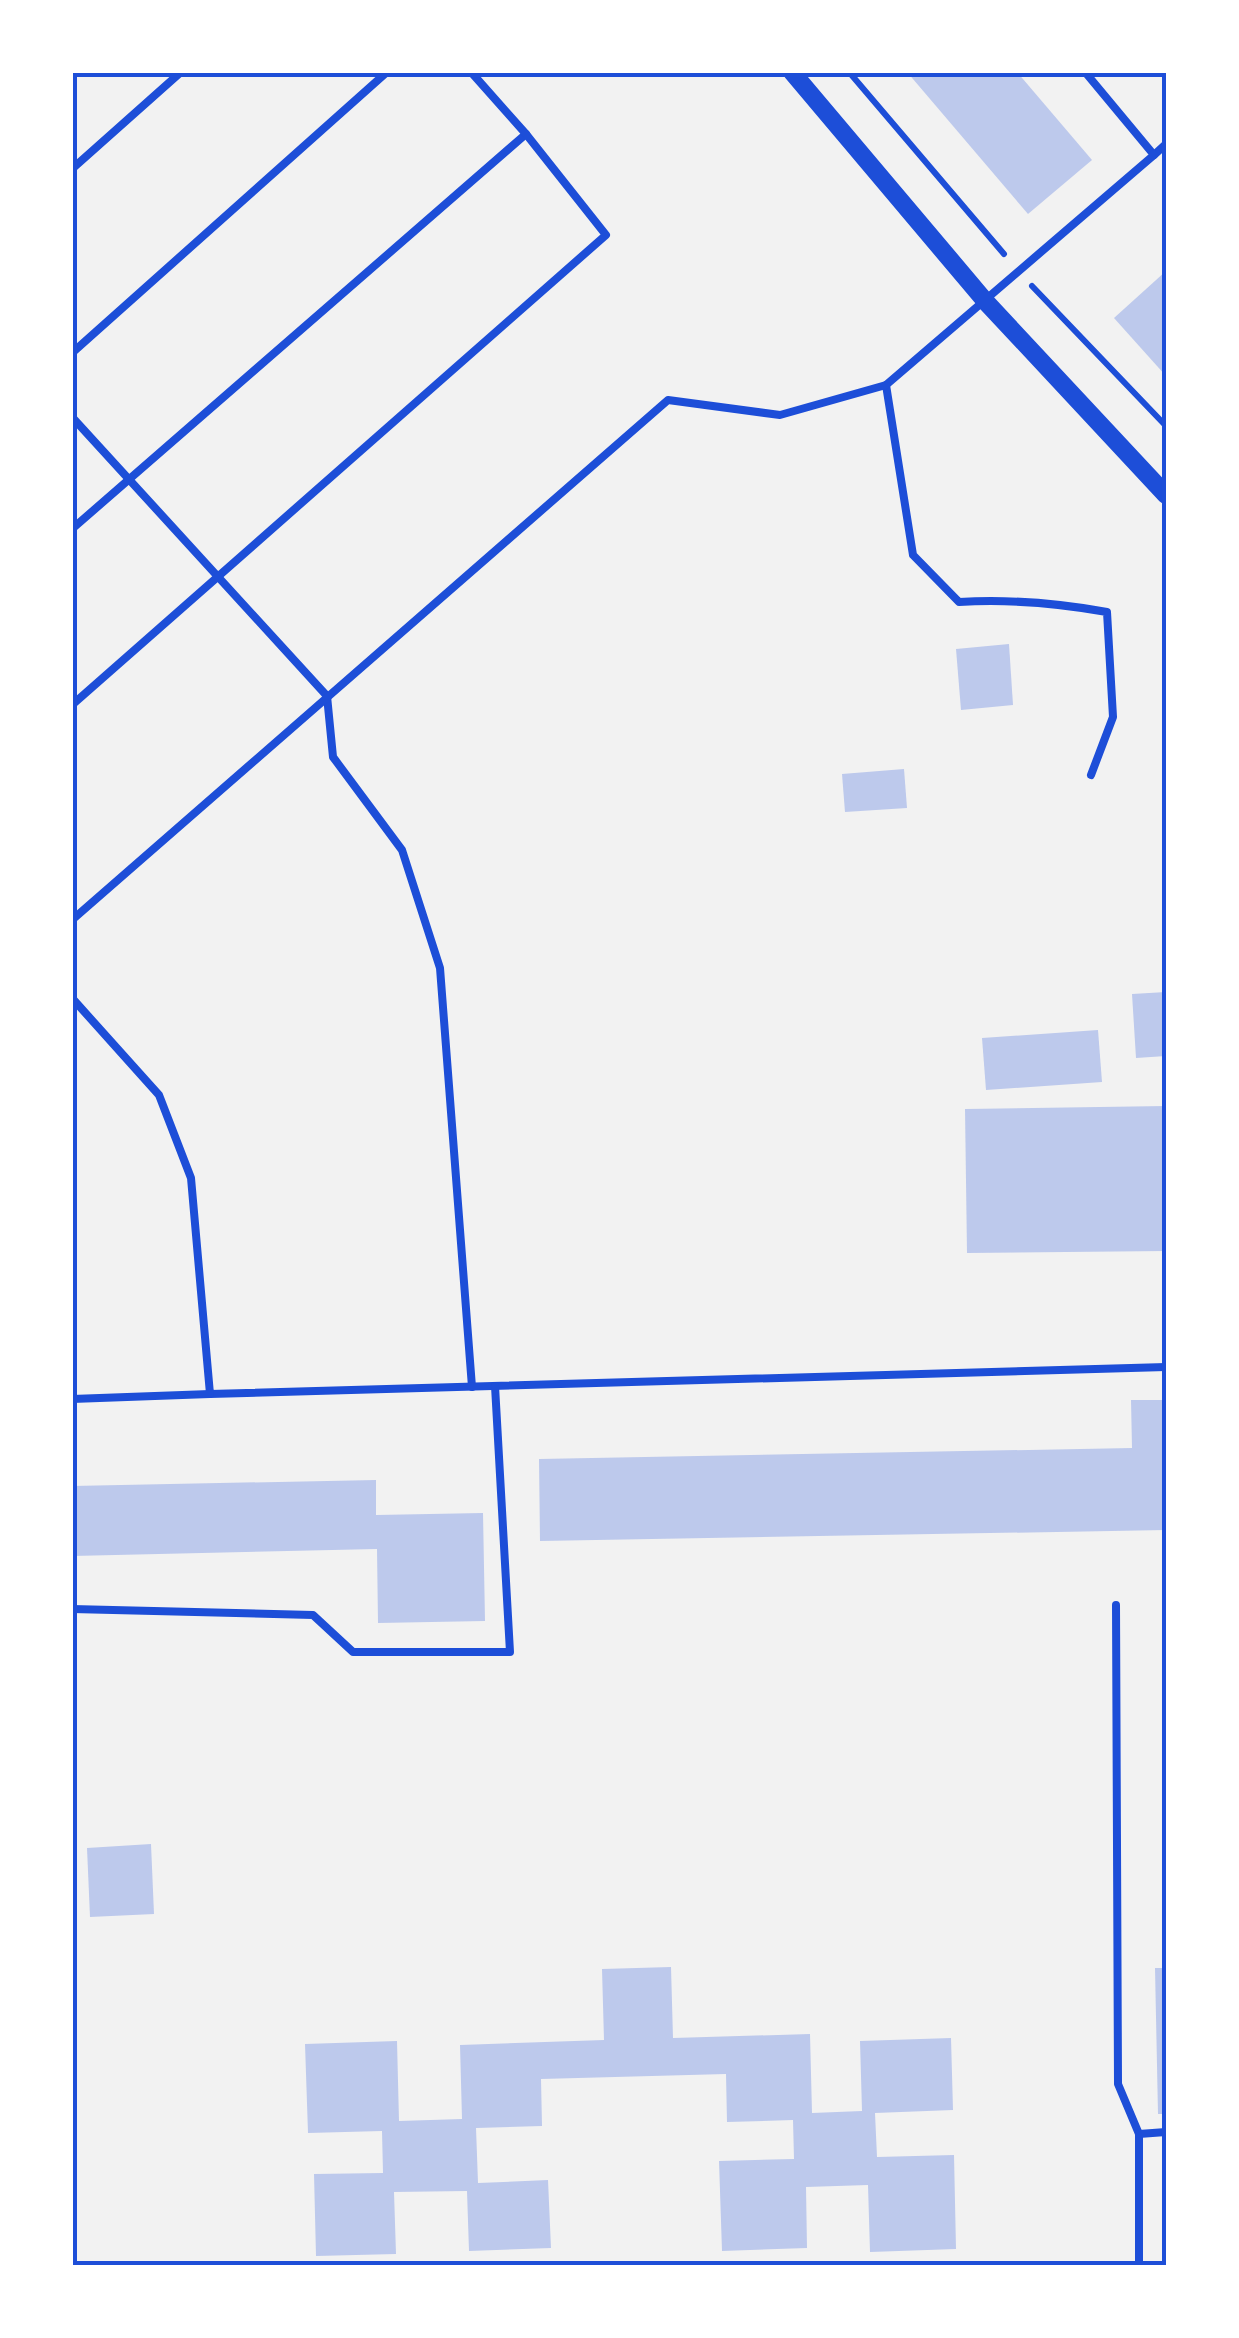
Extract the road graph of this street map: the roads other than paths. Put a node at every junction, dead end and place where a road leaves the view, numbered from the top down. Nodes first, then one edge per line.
1 (180, 72) edge
2 (387, 72) edge
3 (472, 72) edge
4 (792, 72) edge
5 (1085, 72) edge
6 (526, 134) junction
7 (1166, 144) edge
8 (1154, 155) junction
9 (72, 169) edge
10 (986, 302) junction
11 (72, 353) edge
12 (886, 385) junction
13 (72, 417) edge
14 (128, 481) junction
15 (1166, 495) edge
16 (72, 529) edge
17 (219, 577) junction
18 (327, 696) junction
19 (72, 704) edge
20 (1091, 775) dead end
21 (72, 920) edge
22 (72, 998) edge
23 (1166, 1367) edge
24 (495, 1386) junction
25 (472, 1387) junction
26 (210, 1394) junction
27 (72, 1399) edge
28 (1116, 1605) dead end
29 (72, 1609) edge
30 (1166, 2132) edge
31 (1139, 2134) junction
32 (1139, 2266) edge

1 - 9 lane
2 - 11 lane
3 - 6 lane
4 - 10 street
5 - 8 lane
6 - 14 lane
6 - 17 lane
7 - 8 lane
8 - 10 lane
10 - 12 lane
10 - 15 street
12 - 18 lane
12 - 20 lane
13 - 14 lane
14 - 16 lane
14 - 17 lane
17 - 18 lane
17 - 19 lane
18 - 21 lane
18 - 25 lane
22 - 26 lane
23 - 24 lane
24 - 25 lane
24 - 29 lane
25 - 26 lane
26 - 27 lane
28 - 31 lane
30 - 31 lane
31 - 32 lane

